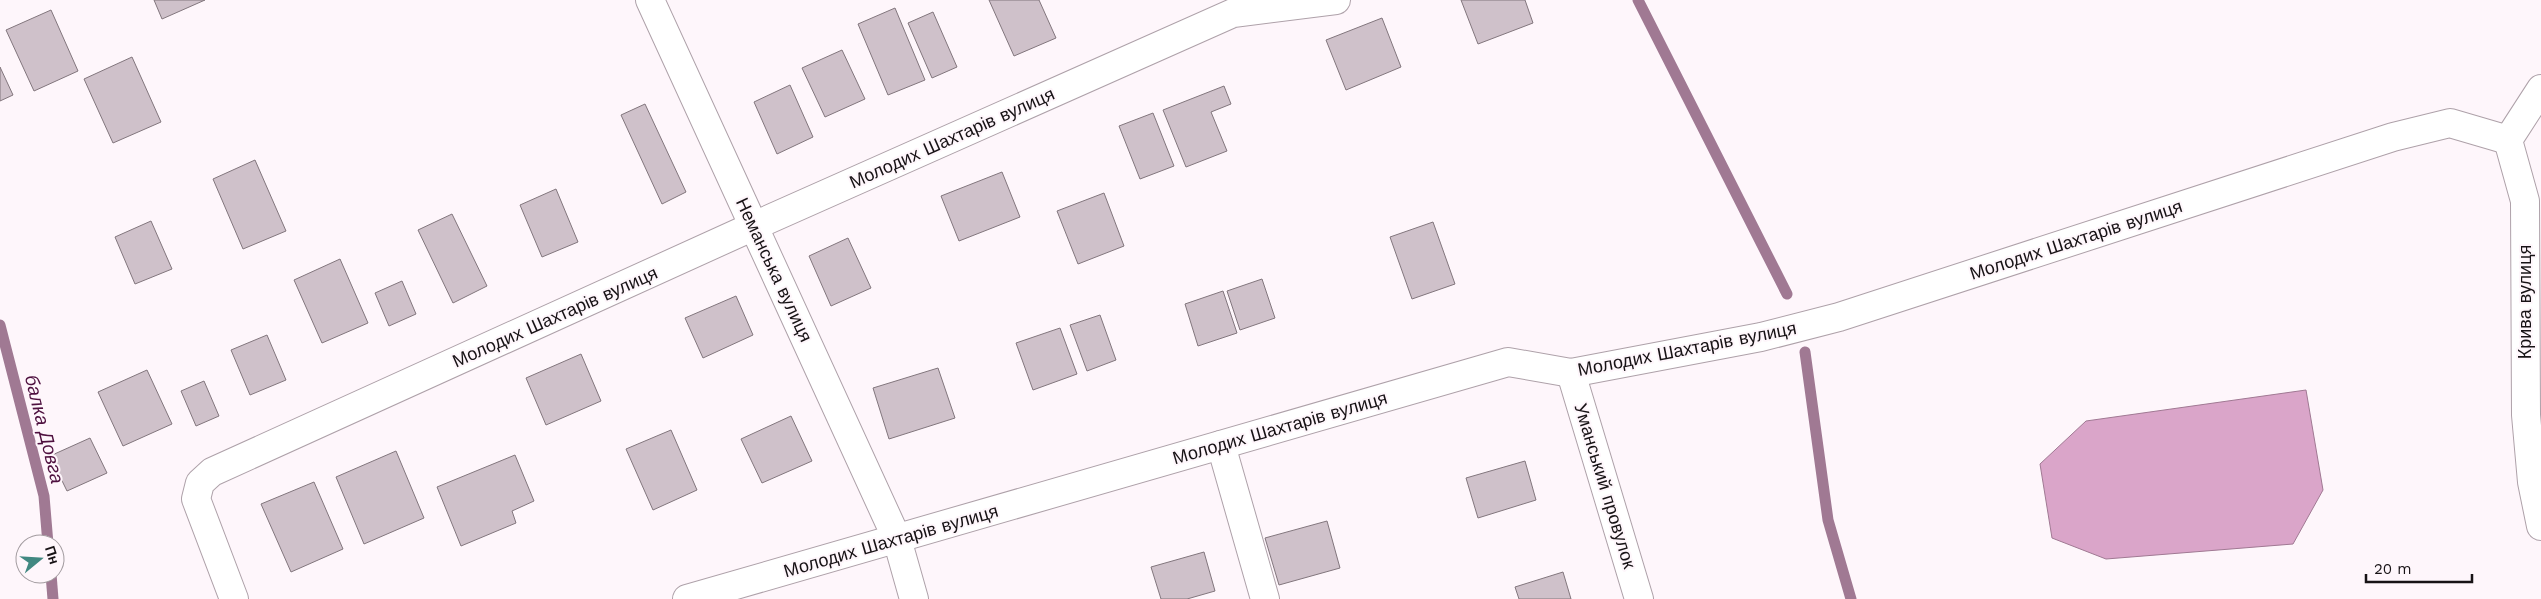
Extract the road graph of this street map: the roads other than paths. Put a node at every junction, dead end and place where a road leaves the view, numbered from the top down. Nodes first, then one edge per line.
1 (650, 0) edge
2 (1336, 0) edge
3 (1230, 7) edge
4 (2541, 89) edge
5 (2508, 140) junction
6 (754, 226) junction
7 (1571, 373) junction
8 (1221, 445) junction
9 (2541, 526) edge
10 (898, 539) junction
11 (234, 599) edge
12 (687, 599) edge
13 (914, 599) edge
14 (1265, 599) edge
15 (1639, 599) edge

1 - 6 street, Неманська вулиця
2 - 3 street, Молодих Шахтарів вулиця
3 - 6 street, Молодих Шахтарів вулиця
4 - 5 street
5 - 7 street, Молодих Шахтарів вулиця
5 - 9 street, Крива вулиця
6 - 10 street, Неманська вулиця
6 - 11 street, Молодих Шахтарів вулиця
7 - 8 street, Молодих Шахтарів вулиця
7 - 15 street, Уманський провулок
8 - 10 street, Молодих Шахтарів вулиця
8 - 14 street
10 - 12 street, Молодих Шахтарів вулиця
10 - 13 street, Неманська вулиця

